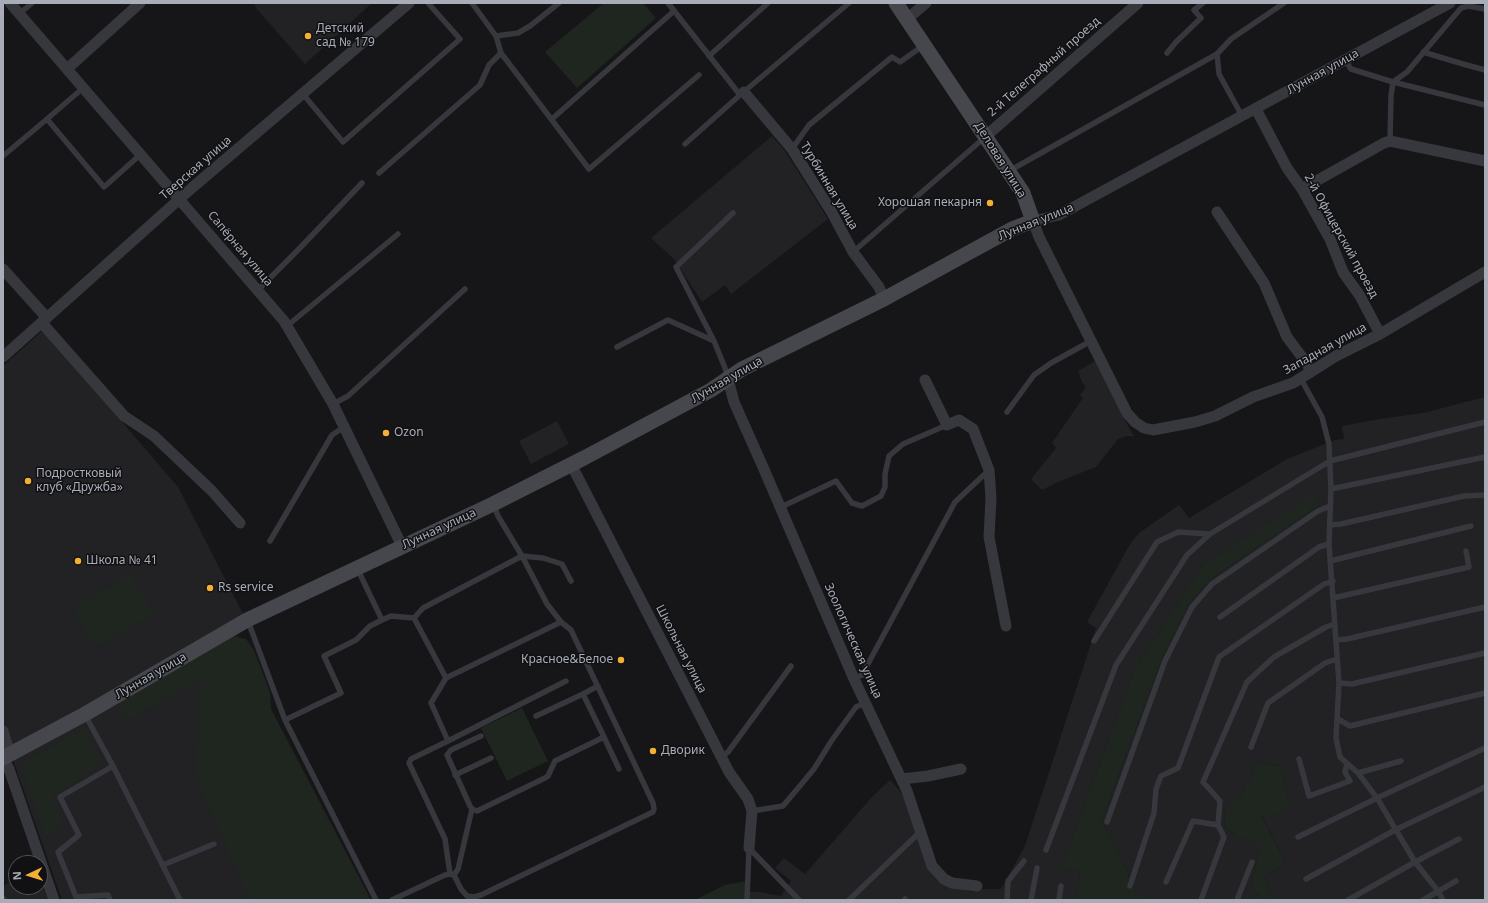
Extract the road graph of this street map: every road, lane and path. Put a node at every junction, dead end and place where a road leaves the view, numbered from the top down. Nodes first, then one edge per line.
1 (10, 3) edge
2 (32, 3) edge
3 (140, 3) edge
4 (409, 3) edge
5 (428, 3) edge
6 (472, 3) edge
7 (559, 3) edge
8 (668, 3) edge
9 (768, 3) edge
10 (849, 3) edge
11 (896, 3) edge
12 (926, 3) edge
13 (1138, 3) edge
14 (1203, 3) edge
15 (1284, 3) edge
16 (1450, 3) edge
17 (1485, 9) edge
18 (674, 11) junction
19 (19, 14) junction
20 (906, 19) junction
21 (496, 36) junction
22 (924, 45) junction
23 (1423, 52) junction
24 (501, 53) junction
25 (1167, 53) dead end
26 (1216, 54) junction
27 (709, 56) junction
28 (1345, 60) junction
29 (67, 69) junction
30 (1485, 70) edge
31 (699, 75) dead end
32 (1393, 82) junction
33 (83, 88) junction
34 (302, 93) junction
35 (742, 93) junction
36 (1485, 105) edge
37 (1256, 109) junction
38 (1242, 116) junction
39 (47, 119) junction
40 (552, 119) junction
41 (986, 136) junction
42 (1390, 141) junction
43 (685, 144) dead end
44 (792, 149) junction
45 (141, 154) junction
46 (3, 156) edge
47 (1485, 160) edge
48 (1009, 171) junction
49 (380, 173) dead end
50 (362, 183) dead end
51 (1302, 189) junction
52 (180, 199) junction
53 (1216, 212) dead end
54 (733, 213) dead end
55 (1033, 221) junction
56 (398, 234) dead end
57 (854, 252) junction
58 (3, 269) edge
59 (1485, 272) edge
60 (465, 289) dead end
61 (258, 290) junction
62 (884, 299) junction
63 (44, 321) junction
64 (287, 326) junction
65 (1380, 334) junction
66 (1091, 340) junction
67 (714, 341) junction
68 (617, 347) dead end
69 (3, 357) edge
70 (1305, 376) junction
71 (728, 379) junction
72 (925, 380) dead end
73 (333, 404) junction
74 (1007, 412) dead end
75 (1127, 413) joint
76 (1485, 422) edge
77 (947, 425) junction
78 (344, 427) junction
79 (1485, 457) edge
80 (1330, 461) junction
81 (571, 464) junction
82 (989, 470) junction
83 (1331, 489) junction
84 (1485, 495) edge
85 (493, 504) junction
86 (1330, 506) junction
87 (781, 507) junction
88 (240, 523) dead end
89 (1330, 524) junction
90 (1471, 526) dead end
91 (1210, 534) junction
92 (270, 541) dead end
93 (1329, 544) junction
94 (402, 546) junction
95 (1466, 551) dead end
96 (522, 556) junction
97 (1330, 562) junction
98 (357, 568) junction
99 (571, 581) dead end
100 (1333, 581) junction
101 (1333, 598) junction
102 (1485, 606) edge
103 (1220, 617) dead end
104 (414, 618) junction
105 (247, 620) junction
106 (382, 620) junction
107 (561, 622) junction
108 (1335, 624) junction
109 (1006, 626) dead end
110 (1337, 640) junction
111 (1094, 641) dead end
112 (1485, 653) edge
113 (1337, 659) junction
114 (792, 666) dead end
115 (446, 678) junction
116 (854, 679) junction
117 (566, 681) dead end
118 (1339, 683) junction
119 (598, 686) junction
120 (1485, 693) edge
121 (583, 694) junction
122 (865, 703) junction
123 (85, 714) junction
124 (536, 716) dead end
125 (1338, 719) junction
126 (285, 720) junction
127 (3, 731) edge
128 (481, 736) dead end
129 (604, 736) junction
130 (448, 741) junction
131 (1252, 747) dead end
132 (1485, 748) edge
133 (6, 757) edge
134 (722, 757) junction
135 (491, 758) dead end
136 (1299, 759) dead end
137 (1401, 761) dead end
138 (1347, 764) junction
139 (113, 766) junction
140 (620, 769) dead end
141 (961, 769) dead end
142 (1358, 773) junction
143 (455, 775) junction
144 (902, 779) junction
145 (1485, 787) edge
146 (1377, 798) junction
147 (472, 809) junction
148 (752, 811) junction
149 (1107, 822) dead end
150 (1218, 825) junction
151 (1395, 830) junction
152 (920, 832) junction
153 (1298, 837) dead end
154 (1459, 839) dead end
155 (214, 844) dead end
156 (749, 848) junction
157 (1046, 850) dead end
158 (1024, 861) dead end
159 (1252, 862) dead end
160 (1415, 862) junction
161 (163, 865) junction
162 (1037, 868) dead end
163 (452, 875) junction
164 (1306, 879) dead end
165 (1456, 881) dead end
166 (1166, 882) dead end
167 (977, 886) dead end
168 (1061, 886) dead end
169 (1130, 886) dead end
170 (1438, 891) junction
171 (54, 900) edge
172 (110, 900) edge
173 (180, 900) edge
174 (376, 900) edge
175 (392, 900) edge
176 (747, 900) edge
177 (799, 900) edge
178 (849, 900) edge
179 (1007, 900) edge
180 (1031, 900) edge
181 (1059, 900) edge
182 (1201, 900) edge
183 (1237, 900) edge
184 (1348, 900) edge
185 (1422, 900) edge
186 (1443, 900) edge

1 - 19 street, Сапёрная улица
2 - 19 lane
3 - 29 street
4 - 34 street, Тверская улица
5 - 34 lane
6 - 21 lane
7 - 21 lane
8 - 18 lane
9 - 27 lane
10 - 35 lane
11 - 20 street, Деловая улица
12 - 20 street
13 - 41 street, 2-й Телеграфный проезд
14 - 25 lane
15 - 26 lane
16 - 28 street, Лунная улица
17 - 23 lane
18 - 27 lane
18 - 40 lane
19 - 29 street, Сапёрная улица
20 - 22 street, Деловая улица
21 - 24 lane
22 - 41 street, Деловая улица
22 - 44 lane
23 - 30 lane
23 - 32 lane
24 - 40 lane
24 - 49 lane
26 - 38 lane
26 - 48 lane
27 - 35 lane
28 - 32 lane
28 - 37 street, Лунная улица
29 - 33 street, Сапёрная улица
31 - 40 lane
32 - 36 lane
32 - 42 lane
33 - 39 lane
33 - 45 street, Сапёрная улица
34 - 52 street, Тверская улица
35 - 43 lane
35 - 44 street, Турбинная улица
37 - 38 street, Лунная улица
37 - 51 street, 2-й Офицерский проезд
38 - 55 street, Лунная улица
39 - 45 lane
39 - 46 lane
41 - 48 street, Деловая улица
41 - 57 lane
42 - 47 street
42 - 51 street
44 - 57 street, Турбинная улица
45 - 52 street, Сапёрная улица
48 - 55 street, Деловая улица
50 - 61 lane
51 - 65 street, 2-й Офицерский проезд
52 - 61 street, Сапёрная улица
52 - 63 street, Тверская улица
53 - 70 street
54 - 67 lane
55 - 62 street, Лунная улица
55 - 66 street, Деловая улица
56 - 64 lane
57 - 62 street, Турбинная улица
58 - 63 street
59 - 65 street, Западная улица
60 - 73 lane
61 - 64 street, Сапёрная улица
62 - 71 street, Лунная улица
63 - 69 street, Тверская улица
63 - 88 street
64 - 73 street, Сапёрная улица
65 - 70 street, Западная улица
66 - 74 lane
66 - 75 street, Деловая улица
67 - 68 lane
67 - 71 lane
70 - 75 street, Западная улица
70 - 80 lane
71 - 81 street, Лунная улица
71 - 87 street, Зоологическая улица
72 - 77 street
73 - 78 street, Сапёрная улица
76 - 80 lane
77 - 82 street
77 - 87 lane
78 - 92 lane
78 - 94 street, Сапёрная улица
79 - 83 lane
80 - 83 lane
80 - 91 lane
81 - 85 street, Лунная улица
81 - 134 street, Школьная улица
82 - 109 street
82 - 116 lane
83 - 86 lane
84 - 89 lane
85 - 94 street, Лунная улица
85 - 96 lane
86 - 89 lane
86 - 149 lane
87 - 116 street, Зоологическая улица
89 - 93 lane
90 - 97 lane
91 - 111 lane
91 - 157 lane
93 - 97 lane
93 - 103 lane
94 - 98 street, Лунная улица
95 - 101 lane
96 - 99 lane
96 - 104 lane
96 - 107 lane
97 - 100 lane
98 - 105 street, Лунная улица
98 - 106 lane
100 - 101 lane
100 - 169 lane
101 - 108 lane
102 - 110 lane
104 - 106 lane
104 - 115 lane
105 - 123 street, Лунная улица
105 - 126 lane
106 - 126 lane
107 - 115 lane
107 - 119 lane
108 - 110 lane
108 - 150 lane
110 - 113 lane
112 - 118 lane
113 - 118 lane
113 - 131 lane
114 - 134 lane
115 - 130 lane
116 - 122 street, Зоологическая улица
117 - 130 lane
118 - 125 lane
119 - 121 lane
119 - 163 lane
120 - 125 lane
121 - 124 lane
121 - 129 lane
122 - 144 street, Зоологическая улица
122 - 148 lane
123 - 133 street, Лунная улица
123 - 139 lane
125 - 138 lane
126 - 174 lane
127 - 133 street
128 - 143 lane
129 - 140 lane
129 - 147 lane
130 - 163 lane
132 - 146 lane
133 - 171 street
134 - 148 street, Школьная улица
135 - 143 lane
136 - 138 lane
137 - 142 lane
138 - 142 lane
139 - 161 lane
139 - 172 lane
141 - 144 street
142 - 146 lane
143 - 147 lane
144 - 152 street, Зоологическая улица
145 - 151 lane
146 - 151 lane
146 - 153 lane
147 - 163 lane
148 - 156 street
150 - 166 lane
150 - 182 lane
151 - 160 lane
151 - 164 lane
152 - 167 street, Зоологическая улица
152 - 178 lane
154 - 160 lane
155 - 161 lane
156 - 176 lane
156 - 177 lane
158 - 179 lane
159 - 183 lane
160 - 170 lane
160 - 184 lane
161 - 173 lane
162 - 180 lane
163 - 175 lane
165 - 170 lane
168 - 181 lane
170 - 185 lane
170 - 186 lane

